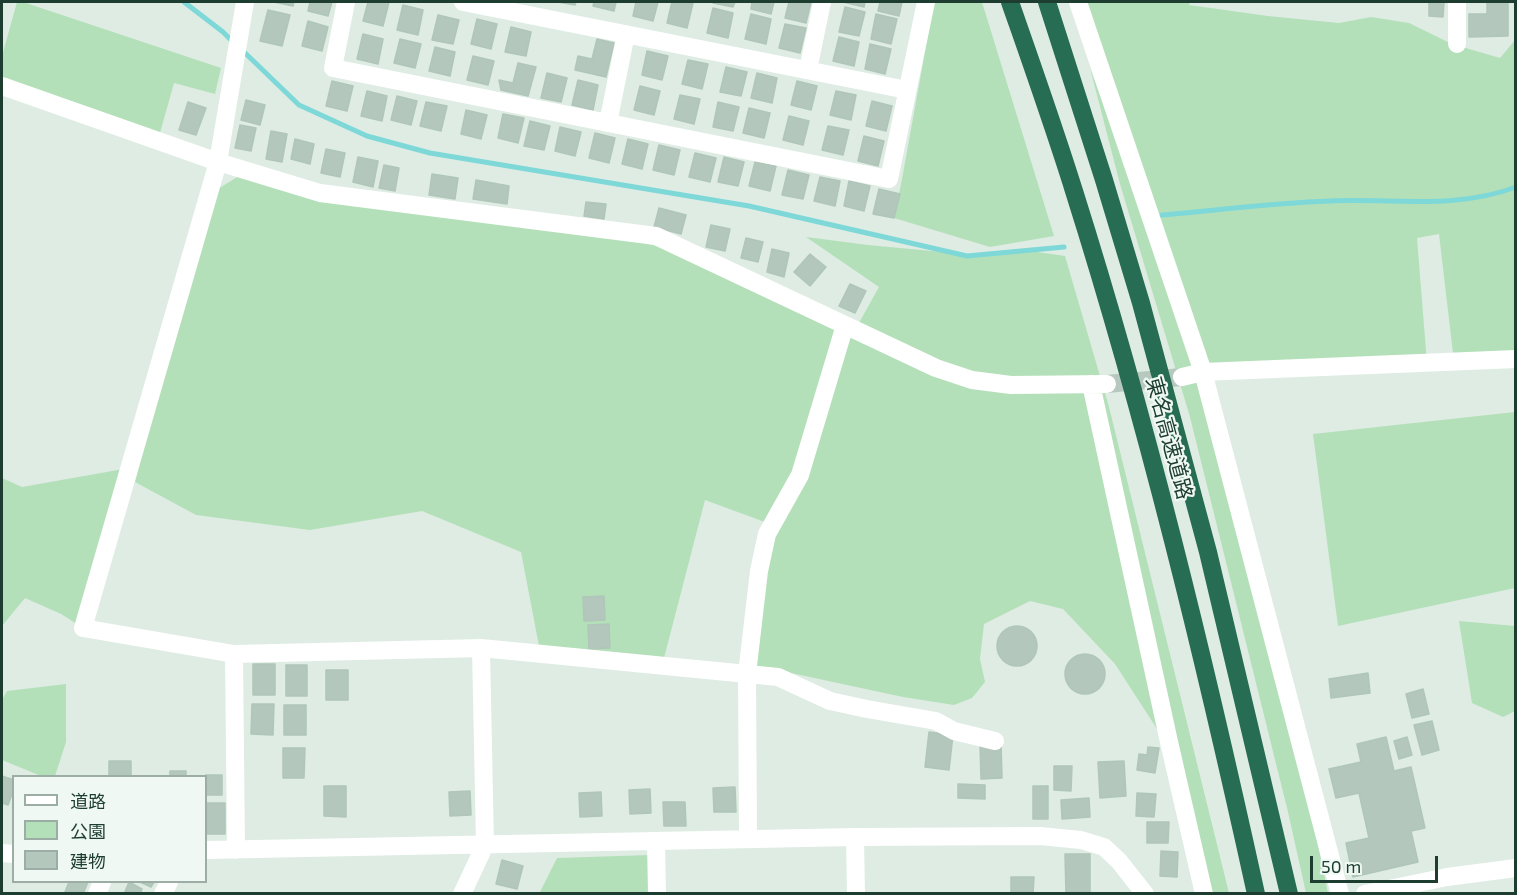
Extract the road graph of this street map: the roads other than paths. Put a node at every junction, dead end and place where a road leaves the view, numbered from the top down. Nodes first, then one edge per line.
1 (245, 2) edge
2 (346, 2) edge
3 (463, 2) edge
4 (822, 2) edge
5 (926, 2) edge
6 (1010, 2) edge
7 (1047, 2) edge
8 (1078, 2) edge
9 (1457, 2) edge
10 (538, 9) edge
11 (626, 34) junction
12 (1457, 44) dead end
13 (808, 70) junction
14 (2, 86) edge
15 (907, 90) junction
16 (608, 123) junction
17 (218, 162) junction
18 (845, 326) junction
19 (1515, 359) edge
20 (1203, 372) junction
21 (1182, 377) tunnel mouth
22 (482, 648) junction
23 (234, 654) junction
24 (747, 674) junction
25 (995, 741) dead end
26 (855, 837) junction
27 (748, 839) junction
28 (656, 841) junction
29 (484, 845) junction
30 (207, 850) edge
31 (236, 850) junction
32 (1515, 868) edge
33 (462, 894) edge
34 (657, 894) edge
35 (856, 894) edge
36 (1145, 894) edge
37 (1204, 894) edge
38 (1256, 894) edge
39 (1289, 894) edge
40 (1340, 894) edge
41 (1365, 894) edge

1 - 17 street
2 - 16 street
3 - 10 street
4 - 13 street
5 - 15 street
6 - 38 highway, 東名高速道路
7 - 39 highway, 東名高速道路
8 - 20 street
9 - 12 street
10 - 11 street
11 - 13 street
11 - 16 street
13 - 15 street
14 - 17 street
15 - 16 street
17 - 18 street
17 - 23 street
18 - 24 street
18 - 37 street
19 - 20 street
20 - 21 street
20 - 40 street
22 - 23 street
22 - 24 street
22 - 29 street
23 - 31 street
24 - 25 street
24 - 27 street
26 - 27 street
26 - 35 street
26 - 36 street
27 - 28 street
28 - 29 street
28 - 34 street
29 - 31 street
29 - 33 street
30 - 31 street
32 - 41 street

